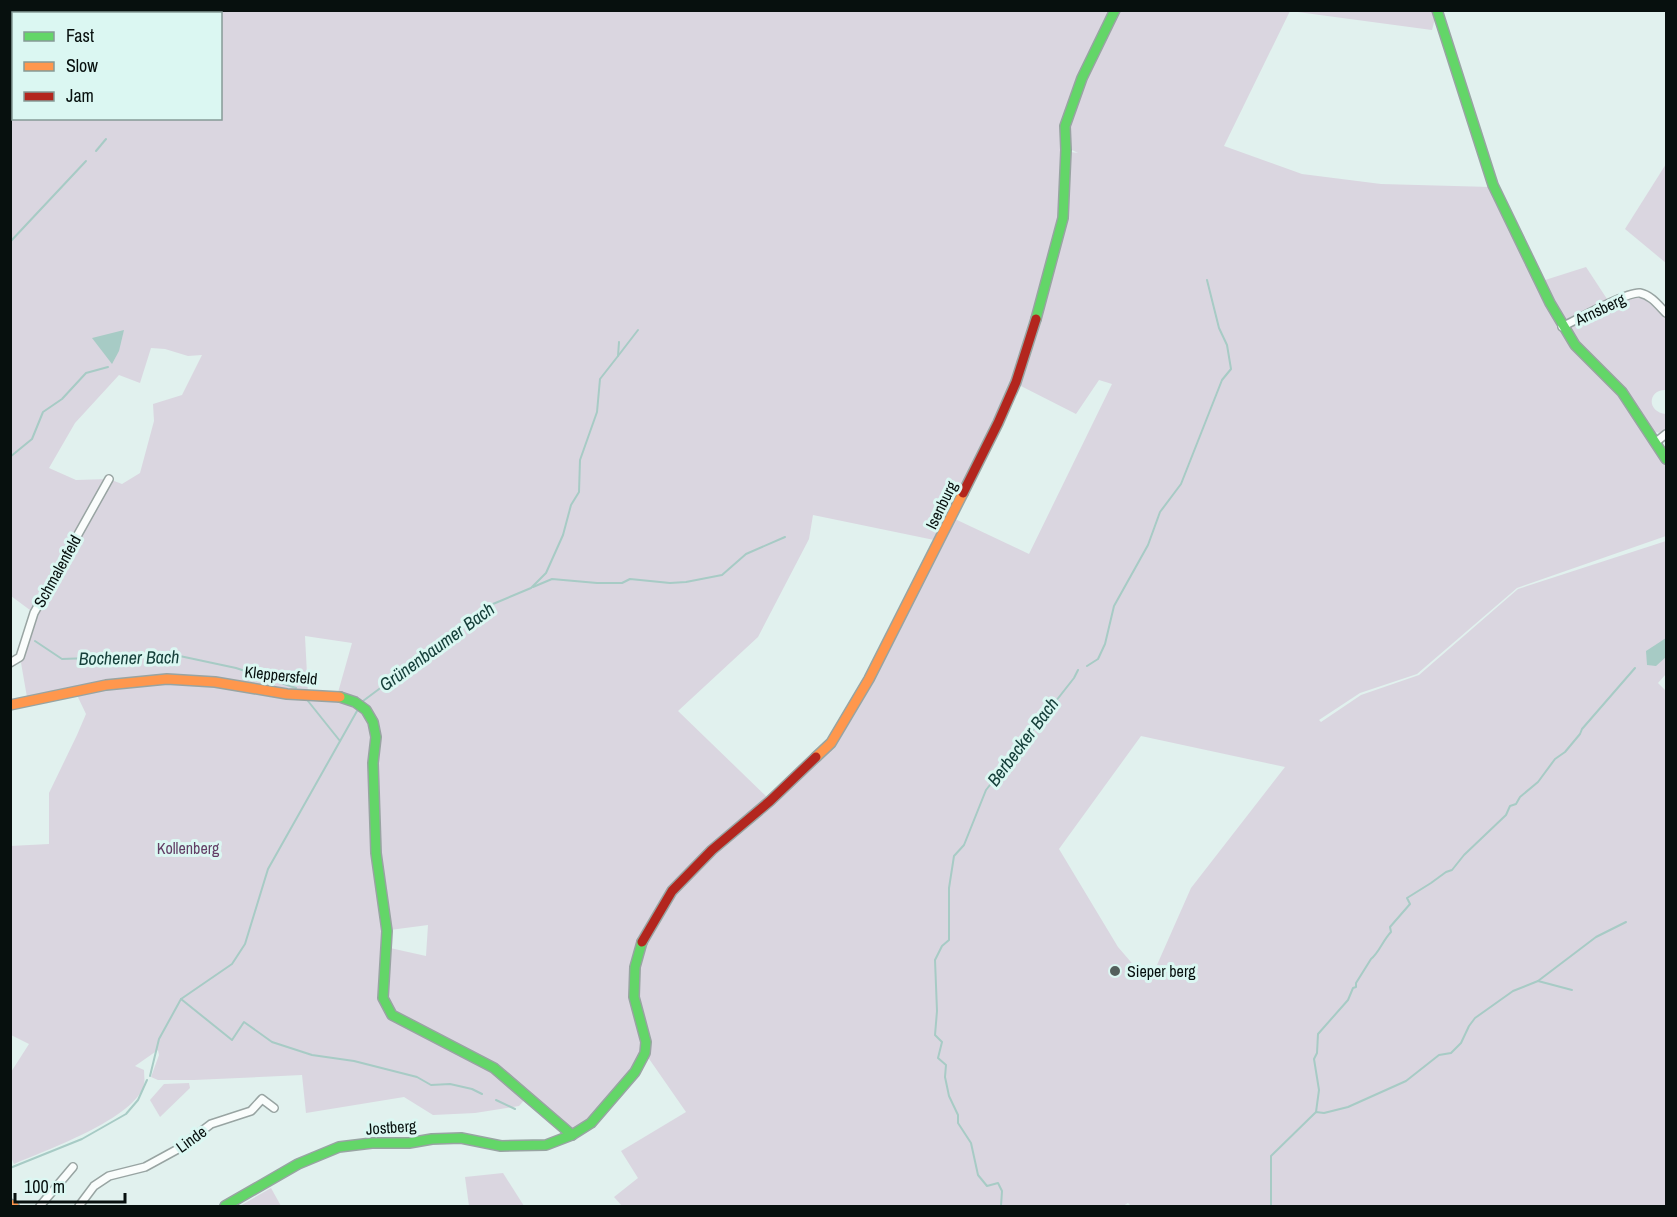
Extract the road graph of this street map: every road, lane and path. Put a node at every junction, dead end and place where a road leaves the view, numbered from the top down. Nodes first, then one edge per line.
1 (1115, 10) edge
2 (1437, 10) edge
3 (1666, 313) edge
4 (1562, 327) junction
5 (1666, 434) edge
6 (1656, 442) junction
7 (1666, 459) edge
8 (109, 479) dead end
9 (10, 663) edge
10 (10, 705) edge
11 (644, 937) joint
12 (274, 1108) dead end
13 (572, 1135) junction
14 (73, 1167) dead end
15 (40, 1206) edge
16 (81, 1206) edge
17 (225, 1206) edge

1 - 11 street, Isenburg
2 - 4 street
3 - 4 street, Arnsberg
4 - 6 street
5 - 6 street
6 - 7 street
8 - 9 street, Schmalenfeld
10 - 13 street, Kleppersfeld
11 - 13 street, Jostberg
12 - 16 street, Linde
13 - 17 street, Jostberg
14 - 15 street

